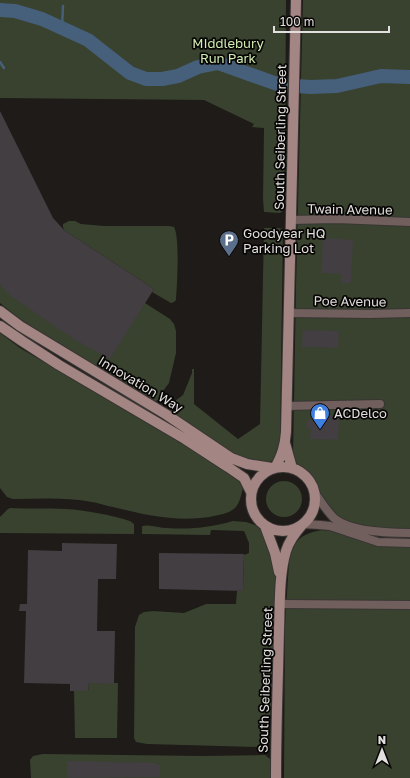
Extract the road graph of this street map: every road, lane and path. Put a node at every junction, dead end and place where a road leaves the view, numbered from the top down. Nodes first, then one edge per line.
1 (296, 0) edge
2 (291, 220) junction
3 (410, 222) edge
4 (0, 311) edge
5 (289, 313) junction
6 (410, 313) edge
7 (0, 326) edge
8 (380, 404) dead end
9 (286, 406) junction
10 (285, 443) junction
11 (273, 468) junction
12 (292, 468) junction
13 (251, 492) junction
14 (314, 492) junction
15 (302, 525) junction
16 (265, 526) junction
17 (410, 533) edge
18 (410, 543) edge
19 (281, 583) junction
20 (280, 604) junction
21 (410, 605) edge
22 (276, 778) edge

1 - 2 main road, South Seiberling Street
2 - 3 street, Twain Avenue
2 - 5 main road, South Seiberling Street
4 - 11 main road, Innovation Way
5 - 6 street, Poe Avenue
5 - 9 main road, South Seiberling Street
7 - 13 main road, Innovation Way
8 - 9 street
9 - 10 main road, South Seiberling Street
10 - 11 main road, South Seiberling Street
10 - 12 main road, South Seiberling Street
11 - 12 main road
11 - 13 main road
12 - 14 main road
13 - 16 main road
14 - 15 main road
14 - 17 street
15 - 16 main road
15 - 18 street
15 - 19 main road, South Seiberling Street
16 - 19 main road, South Seiberling Street
19 - 20 main road, South Seiberling Street
20 - 21 street
20 - 22 main road, South Seiberling Street

